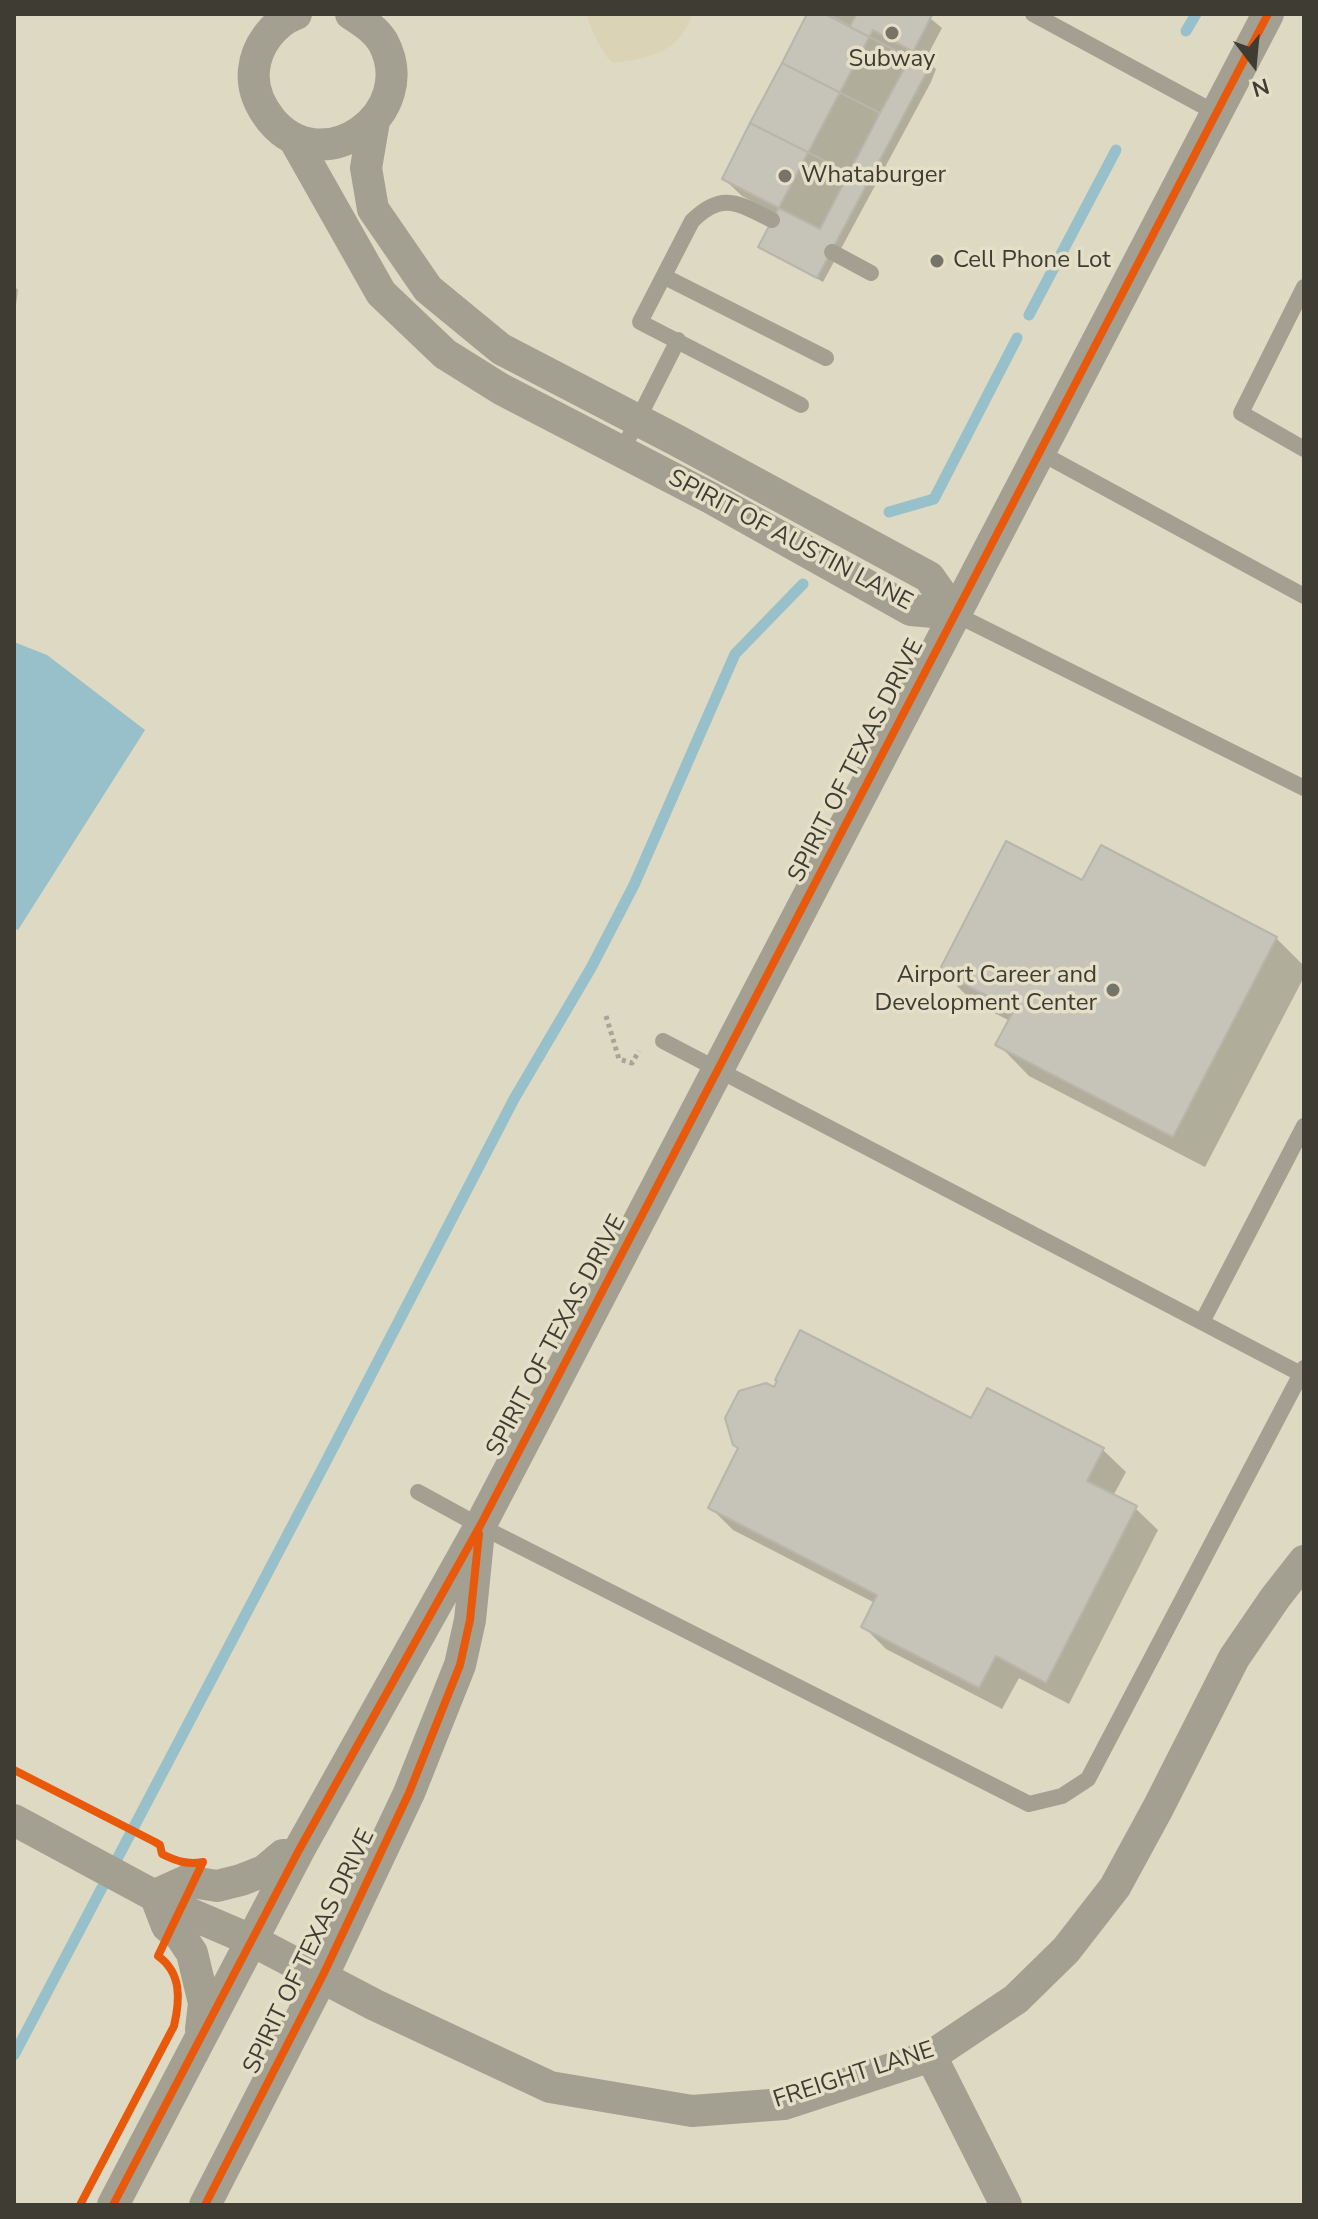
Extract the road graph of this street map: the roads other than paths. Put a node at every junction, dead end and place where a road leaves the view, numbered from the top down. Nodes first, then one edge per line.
1 (1033, 14) edge
2 (1268, 14) edge
3 (355, 15) edge
4 (283, 18) edge
5 (1216, 113) junction
6 (374, 121) junction
7 (294, 139) junction
8 (772, 220) dead end
9 (832, 252) dead end
10 (871, 273) dead end
11 (665, 277) junction
12 (1304, 287) edge
13 (678, 340) junction
14 (826, 358) dead end
15 (801, 405) dead end
16 (637, 421) junction
17 (1304, 449) edge
18 (1039, 452) junction
19 (621, 453) junction
20 (1304, 596) edge
21 (955, 614) junction
22 (1304, 788) edge
23 (663, 1041) dead end
24 (720, 1069) junction
25 (1304, 1126) edge
26 (1202, 1322) junction
27 (1302, 1371) edge
28 (418, 1492) dead end
29 (480, 1526) junction
30 (1304, 1561) edge
31 (14, 1820) edge
32 (296, 1855) junction
33 (144, 1889) junction
34 (251, 1940) junction
35 (323, 1975) junction
36 (200, 2037) junction
37 (931, 2056) junction
38 (113, 2205) edge
39 (205, 2205) edge
40 (1006, 2205) edge

1 - 5 lane
2 - 5 street, SPIRIT OF TEXAS DRIVE
3 - 6 street, SPIRIT OF AUSTIN LANE
4 - 7 street, SPIRIT OF AUSTIN LANE
5 - 18 street, SPIRIT OF TEXAS DRIVE
6 - 7 street
6 - 16 street, SPIRIT OF AUSTIN LANE
7 - 19 street, SPIRIT OF AUSTIN LANE
8 - 11 lane
9 - 10 lane
11 - 13 lane
11 - 14 lane
12 - 17 lane
13 - 15 lane
13 - 16 lane
16 - 19 lane
16 - 21 street, SPIRIT OF AUSTIN LANE
18 - 20 lane
18 - 21 street, SPIRIT OF TEXAS DRIVE
19 - 21 street, SPIRIT OF AUSTIN LANE
21 - 22 lane
21 - 24 street, SPIRIT OF TEXAS DRIVE
23 - 24 lane
24 - 26 lane
24 - 29 street, SPIRIT OF TEXAS DRIVE
25 - 26 lane
26 - 27 lane
27 - 29 lane
28 - 29 lane
29 - 32 street, SPIRIT OF TEXAS DRIVE
29 - 35 street, SPIRIT OF TEXAS DRIVE
30 - 37 street, FREIGHT LANE
31 - 33 street, FREIGHT LANE
32 - 33 street
32 - 34 street, SPIRIT OF TEXAS DRIVE
33 - 34 street, FREIGHT LANE
33 - 36 street
34 - 35 street, FREIGHT LANE
34 - 36 street, SPIRIT OF TEXAS DRIVE
35 - 37 street, FREIGHT LANE
35 - 39 street, SPIRIT OF TEXAS DRIVE
36 - 38 street, SPIRIT OF TEXAS DRIVE
37 - 40 street

